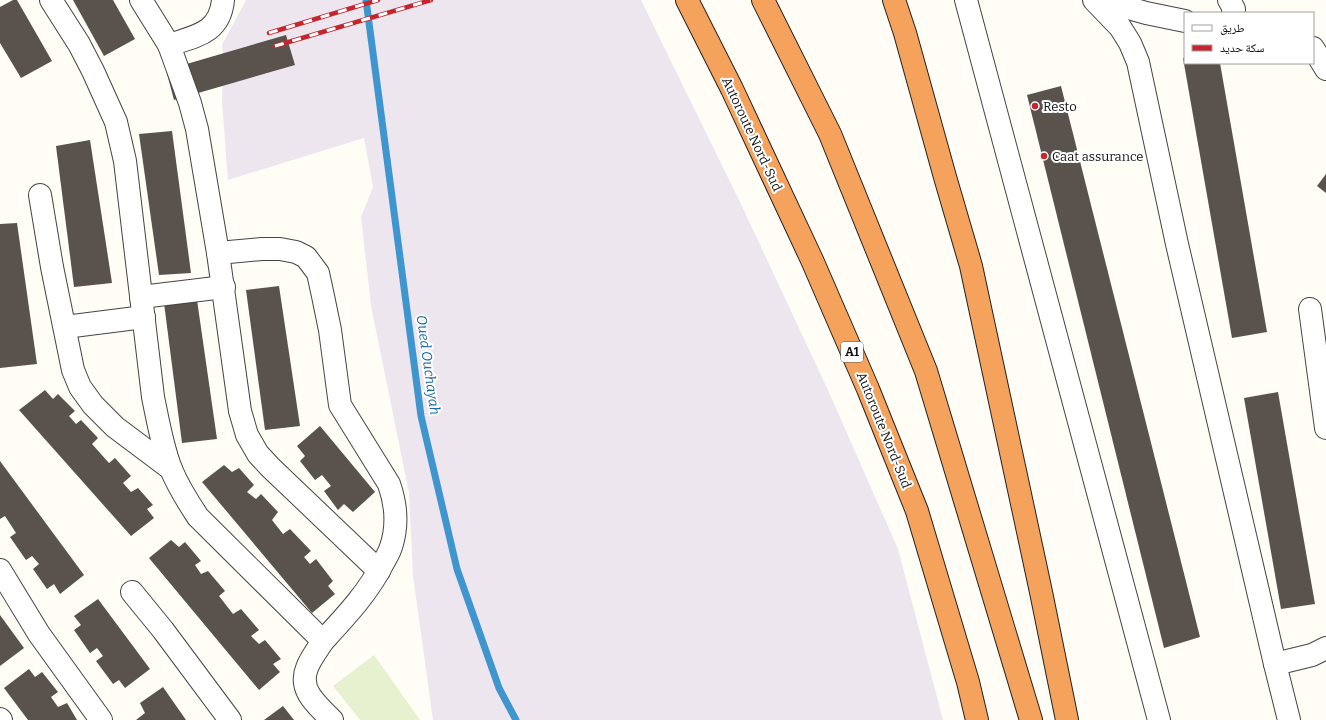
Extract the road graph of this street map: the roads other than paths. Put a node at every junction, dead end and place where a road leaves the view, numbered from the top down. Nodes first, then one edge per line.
1 (51, 0) edge
2 (141, 0) edge
3 (223, 0) edge
4 (687, 0) edge
5 (763, 0) edge
6 (894, 0) edge
7 (966, 0) edge
8 (1094, 0) edge
9 (1100, 0) edge
10 (1229, 0) edge
11 (1233, 12) edge
12 (1184, 21) edge
13 (169, 45) junction
14 (1314, 47) edge
15 (1314, 49) edge
16 (1326, 49) edge
17 (1326, 69) edge
18 (40, 195) dead end
19 (218, 254) junction
20 (224, 287) junction
21 (143, 307) junction
22 (1310, 309) dead end
23 (65, 327) junction
24 (1326, 428) edge
25 (171, 469) junction
26 (0, 570) edge
27 (379, 571) junction
28 (132, 592) dead end
29 (323, 641) junction
30 (1326, 648) edge
31 (1275, 664) junction
32 (102, 720) edge
33 (230, 720) edge
34 (332, 720) edge
35 (977, 720) edge
36 (1031, 720) edge
37 (1067, 720) edge
38 (1159, 720) edge
39 (1289, 720) edge

1 - 21 street
2 - 13 street
3 - 13 street
4 - 35 highway, Autoroute Nord-Sud / A1
5 - 36 highway
6 - 37 highway
7 - 38 street
8 - 31 street
9 - 12 street
10 - 11 street
13 - 19 street
14 - 16 street
15 - 17 street
18 - 23 street
19 - 20 street
19 - 27 street
20 - 21 street
20 - 27 street
21 - 23 street
21 - 25 street
22 - 24 street
23 - 25 street
25 - 29 street
26 - 32 street
27 - 29 street
28 - 33 street
29 - 34 street
30 - 31 street
31 - 39 street

